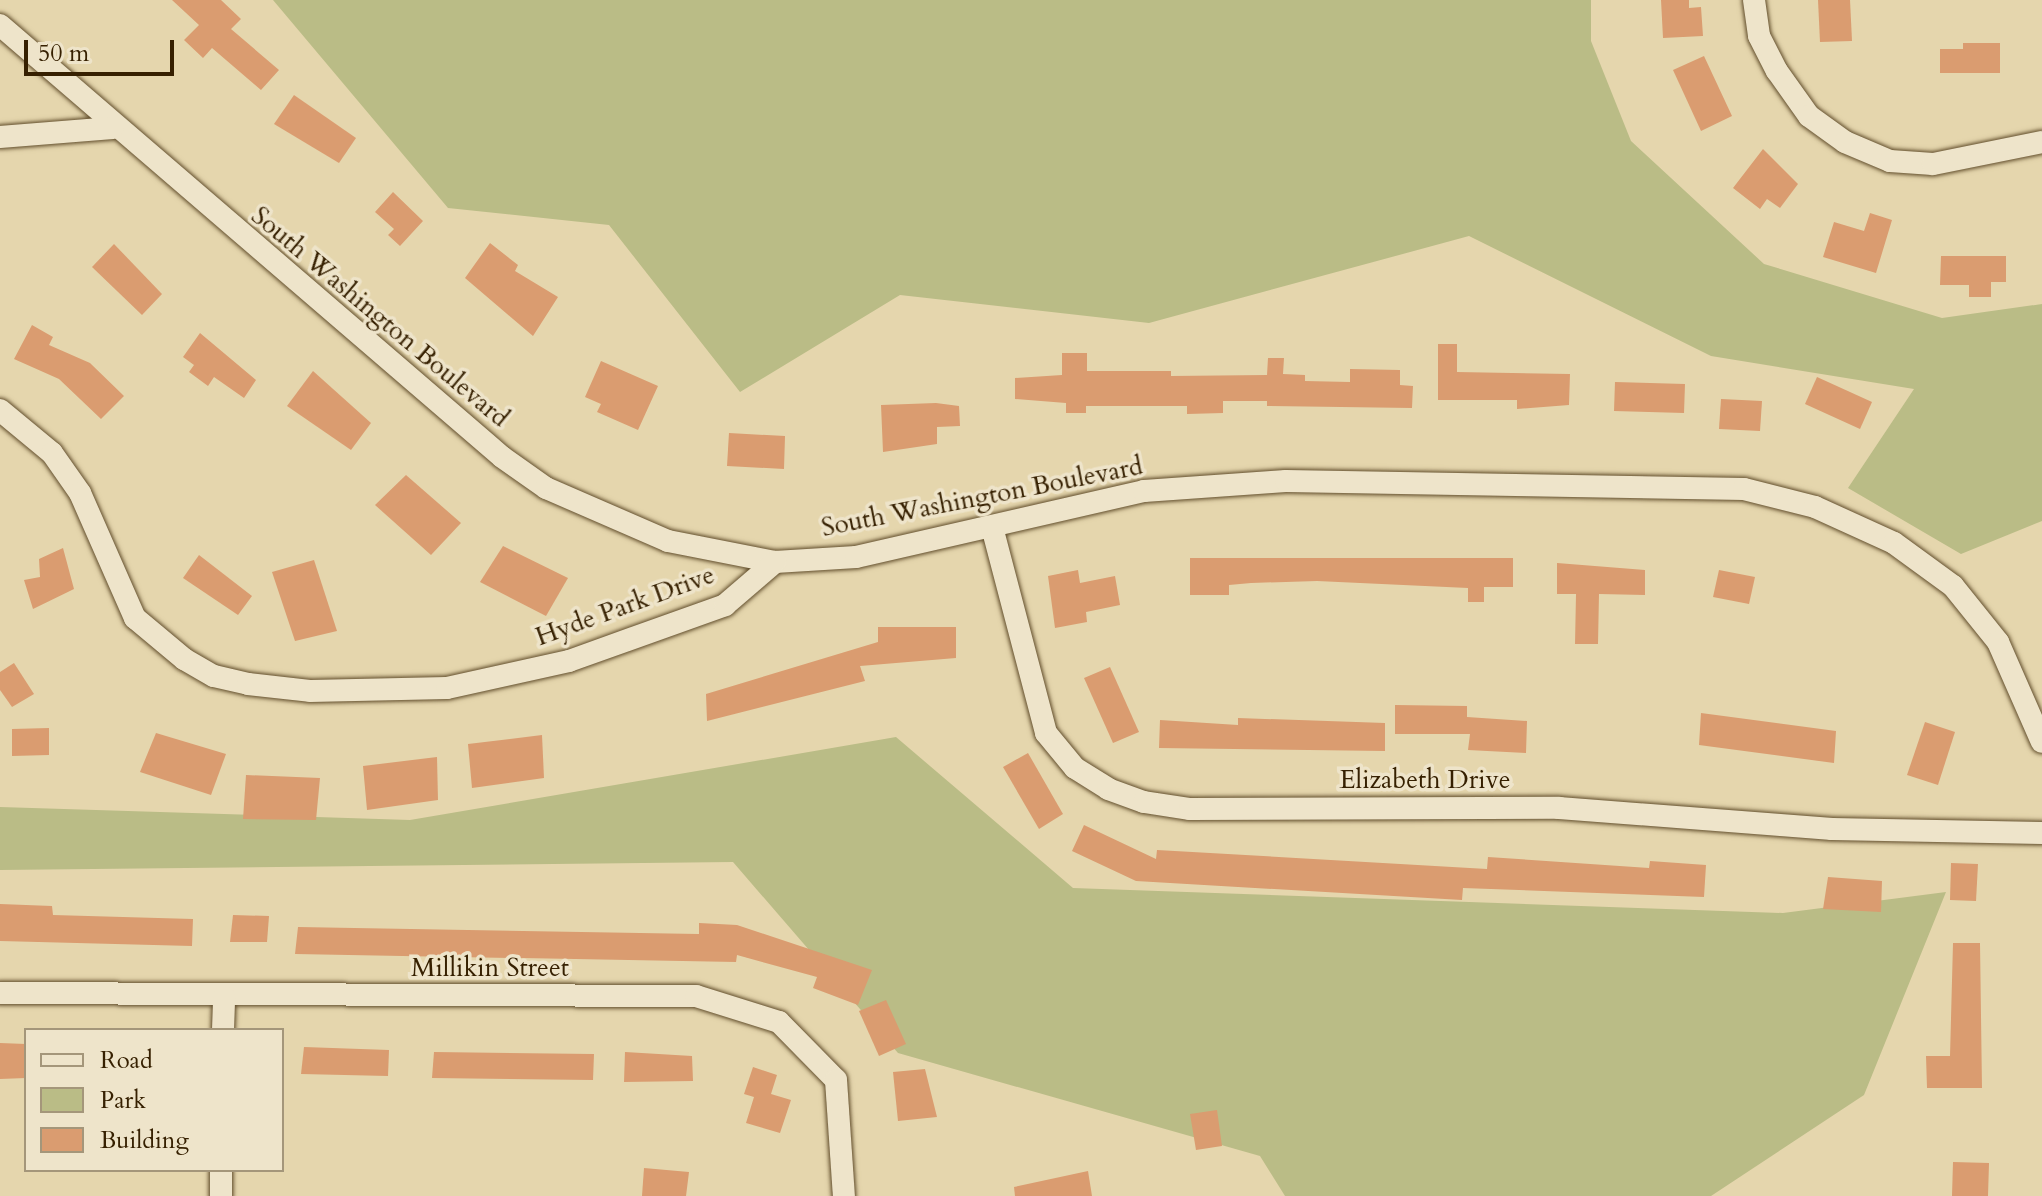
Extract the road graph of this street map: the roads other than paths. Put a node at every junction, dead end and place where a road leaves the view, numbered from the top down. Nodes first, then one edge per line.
1 (1754, 0) edge
2 (0, 25) edge
3 (113, 128) junction
4 (0, 137) edge
5 (2042, 142) edge
6 (0, 410) edge
7 (992, 527) junction
8 (775, 562) junction
9 (2042, 742) edge
10 (2042, 833) edge
11 (0, 993) edge
12 (224, 997) junction
13 (223, 1028) edge
14 (221, 1172) edge
15 (221, 1196) edge
16 (844, 1196) edge

1 - 5 street
2 - 3 street, South Washington Boulevard
3 - 4 street
3 - 8 street, South Washington Boulevard
6 - 8 street, Hyde Park Drive
7 - 8 street, South Washington Boulevard
7 - 9 street, South Washington Boulevard
7 - 10 street, Elizabeth Drive
11 - 12 street, Millikin Street
12 - 13 street
12 - 16 street, Millikin Street
14 - 15 street

